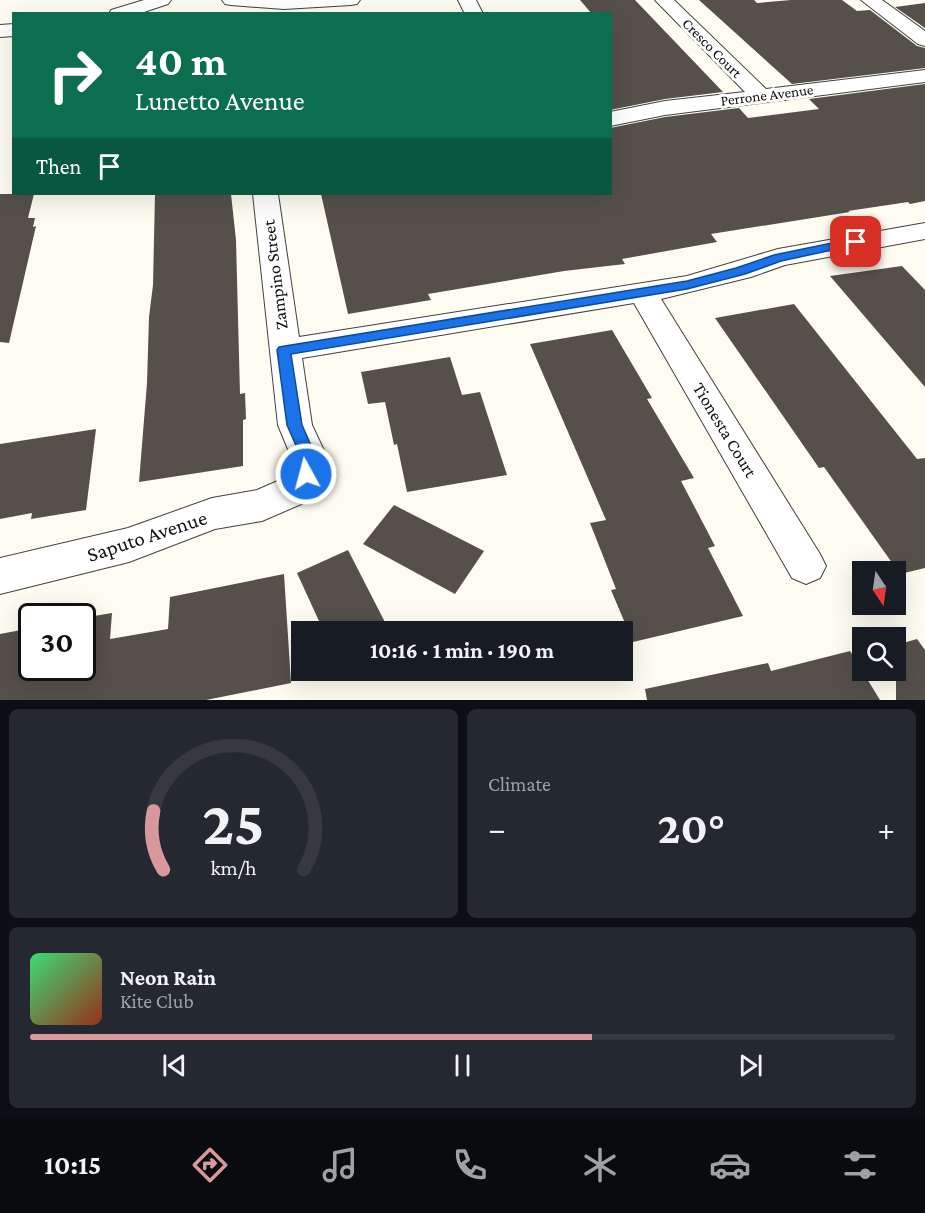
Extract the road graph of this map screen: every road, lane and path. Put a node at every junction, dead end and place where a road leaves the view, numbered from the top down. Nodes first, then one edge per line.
1 (162, 0) edge
2 (231, 0) edge
3 (351, 0) edge
4 (664, 0) edge
5 (870, 0) edge
6 (124, 12) edge
7 (925, 40) edge
8 (925, 76) edge
9 (761, 96) junction
10 (612, 119) edge
11 (265, 195) edge
12 (921, 237) edge
13 (643, 293) junction
14 (284, 350) junction
15 (293, 491) joint
16 (806, 566) dead end
17 (0, 576) edge

1 - 6 street
2 - 3 street
4 - 9 street, Cresco Court
5 - 7 street
8 - 9 street, Perrone Avenue
9 - 10 street, Perrone Avenue
11 - 14 street, Zampino Street
12 - 13 street
13 - 14 street
13 - 16 street, Tionesta Court
14 - 15 street, Zampino Street
15 - 17 street, Saputo Avenue

